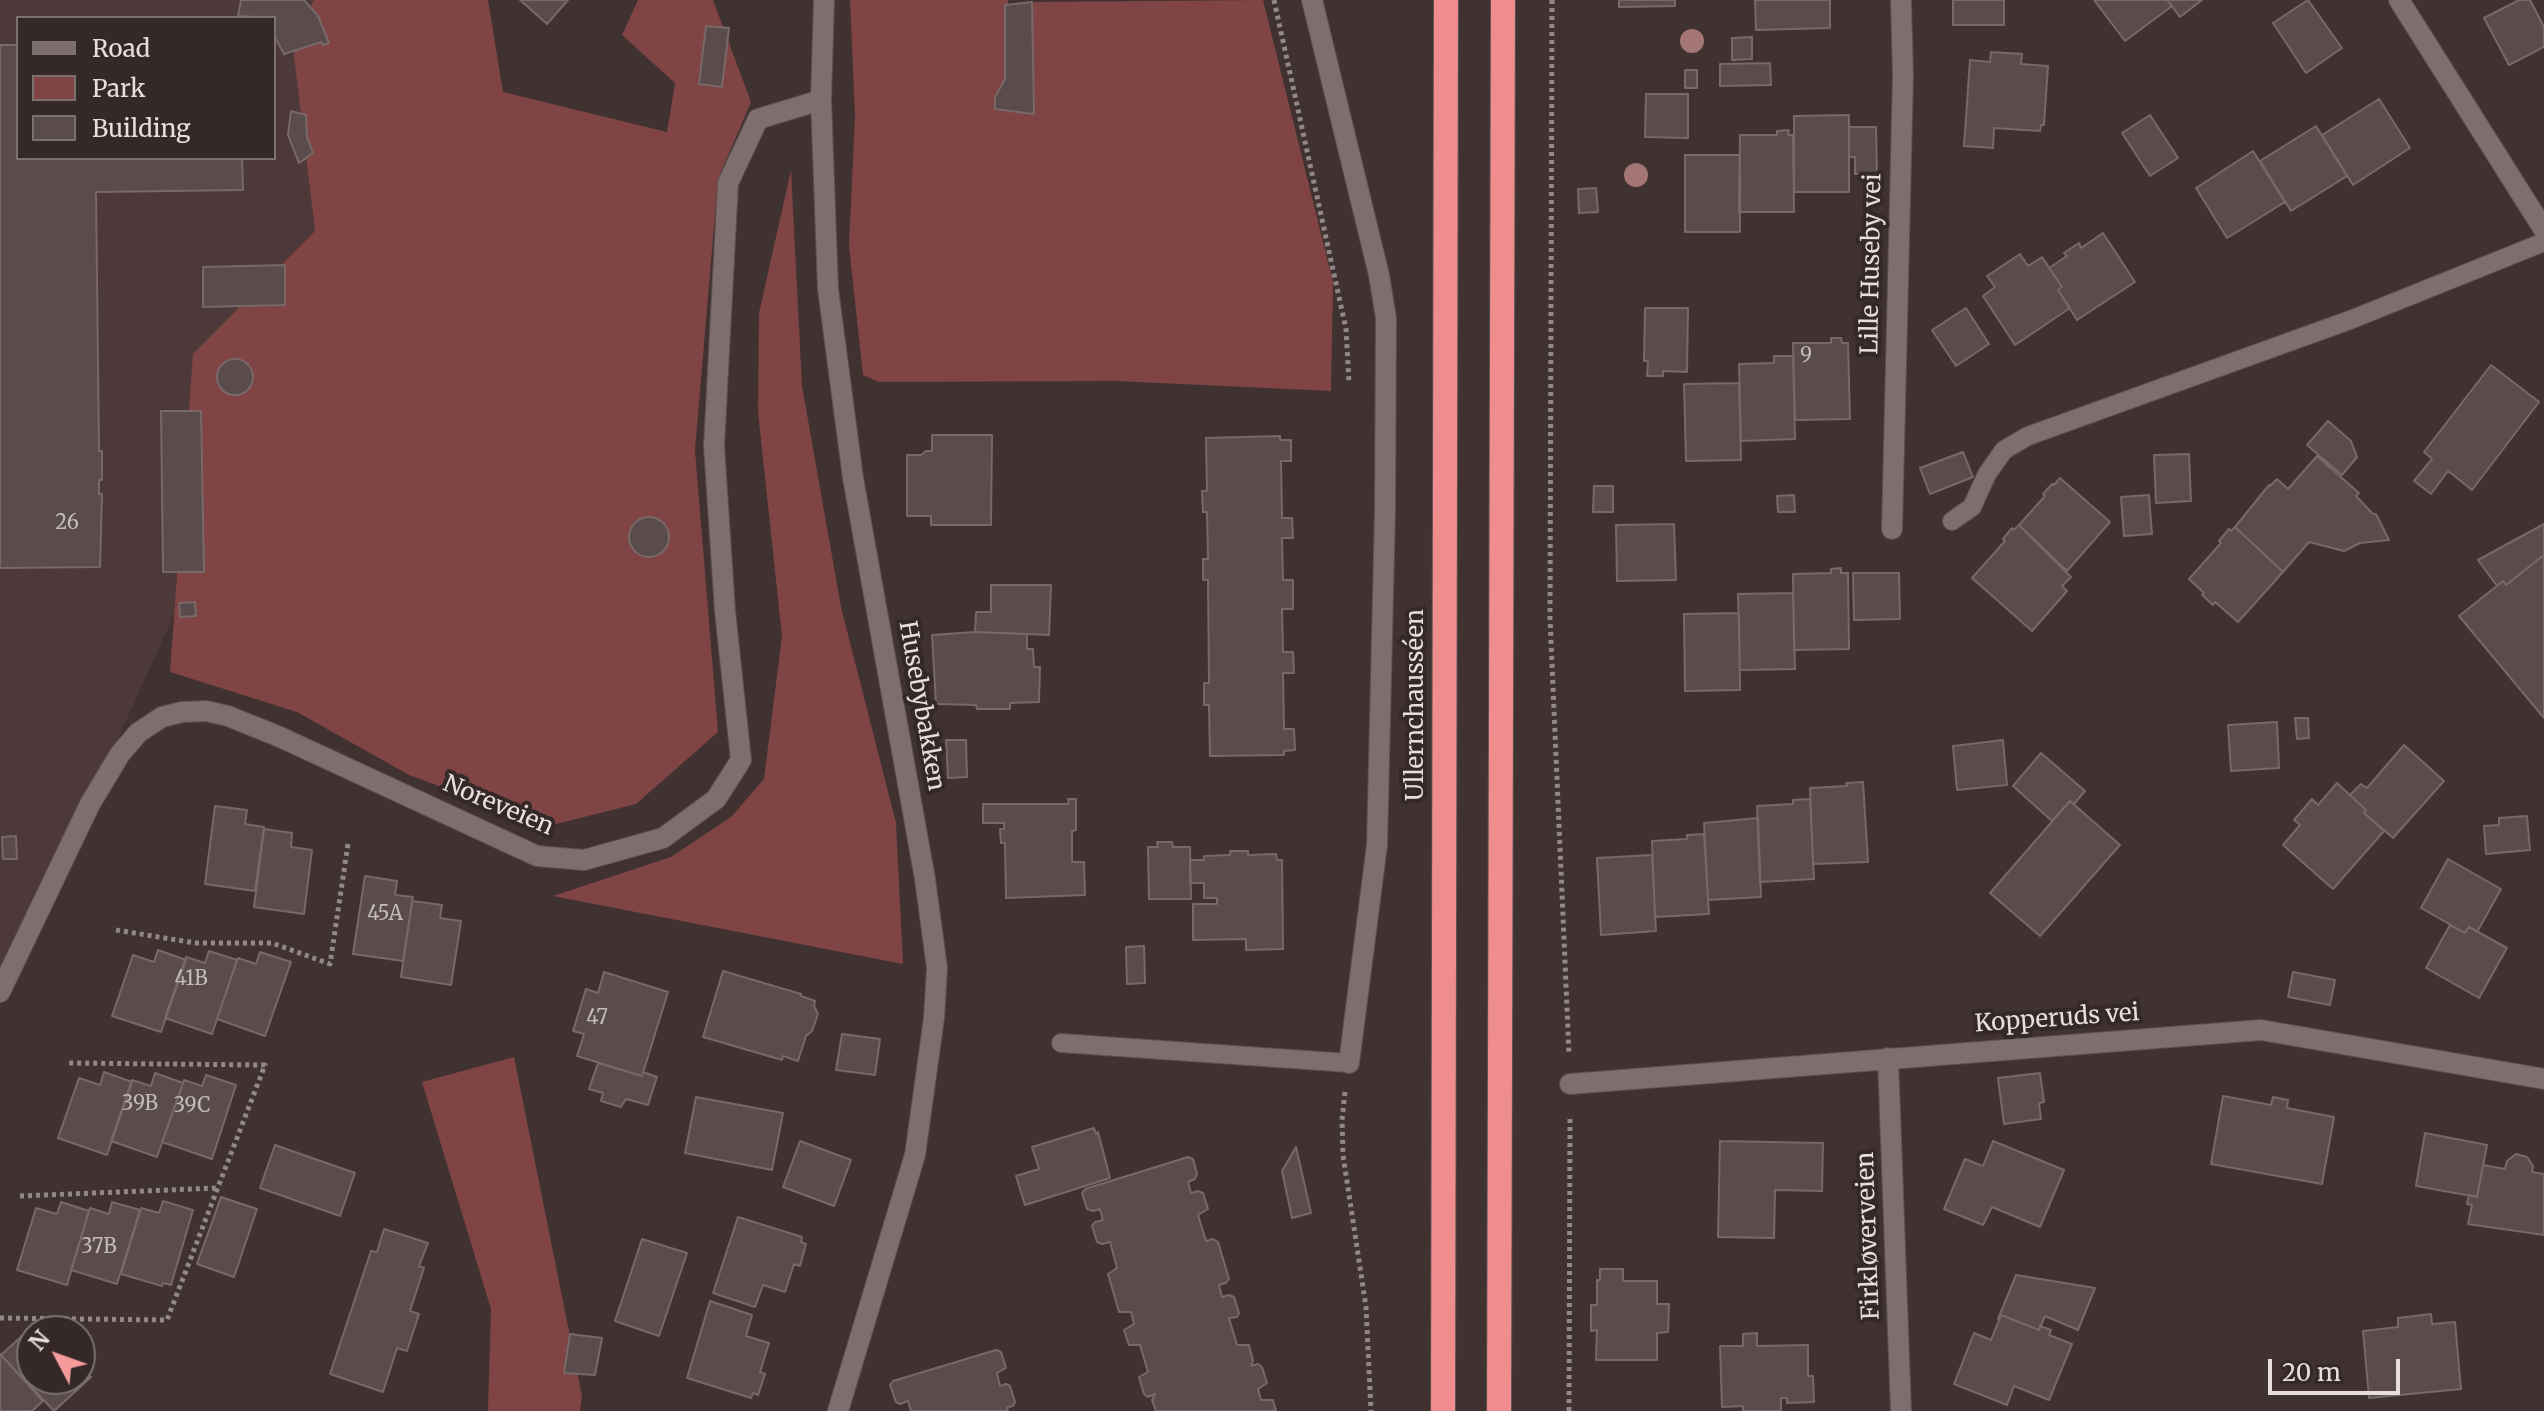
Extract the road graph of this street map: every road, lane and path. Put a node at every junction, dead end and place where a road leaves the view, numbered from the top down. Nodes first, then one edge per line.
1 (824, 0) edge
2 (1274, 0) edge
3 (1312, 0) edge
4 (1446, 0) edge
5 (1503, 0) edge
6 (1552, 0) edge
7 (1901, 0) edge
8 (2399, 0) edge
9 (821, 100) junction
10 (2544, 230) edge
11 (2544, 242) edge
12 (1350, 387) dead end
13 (1952, 521) dead end
14 (1892, 529) dead end
15 (348, 844) dead end
16 (116, 930) dead end
17 (0, 992) edge
18 (1061, 1043) dead end
19 (1888, 1058) junction
20 (66, 1063) dead end
21 (1349, 1063) junction
22 (2544, 1079) edge
23 (1570, 1084) junction
24 (217, 1188) junction
25 (20, 1196) dead end
26 (0, 1318) edge
27 (838, 1411) edge
28 (1371, 1411) edge
29 (1443, 1411) edge
30 (1499, 1411) edge
31 (1569, 1411) edge
32 (1901, 1411) edge

1 - 9 street, Husebybakken
2 - 12 path
3 - 21 street, Ullernchausséen
4 - 29 highway, Ullernchausséen
5 - 30 highway
6 - 23 path
7 - 14 street, Lille Huseby vei
8 - 10 street
9 - 17 street, Noreveien
9 - 27 street, Husebybakken
11 - 13 lane
15 - 16 path
18 - 21 lane
19 - 22 street, Kopperuds vei
19 - 23 street, Kopperuds vei
19 - 32 street, Firkløverveien
20 - 24 path
21 - 28 path
23 - 31 path
24 - 25 path
24 - 26 path

